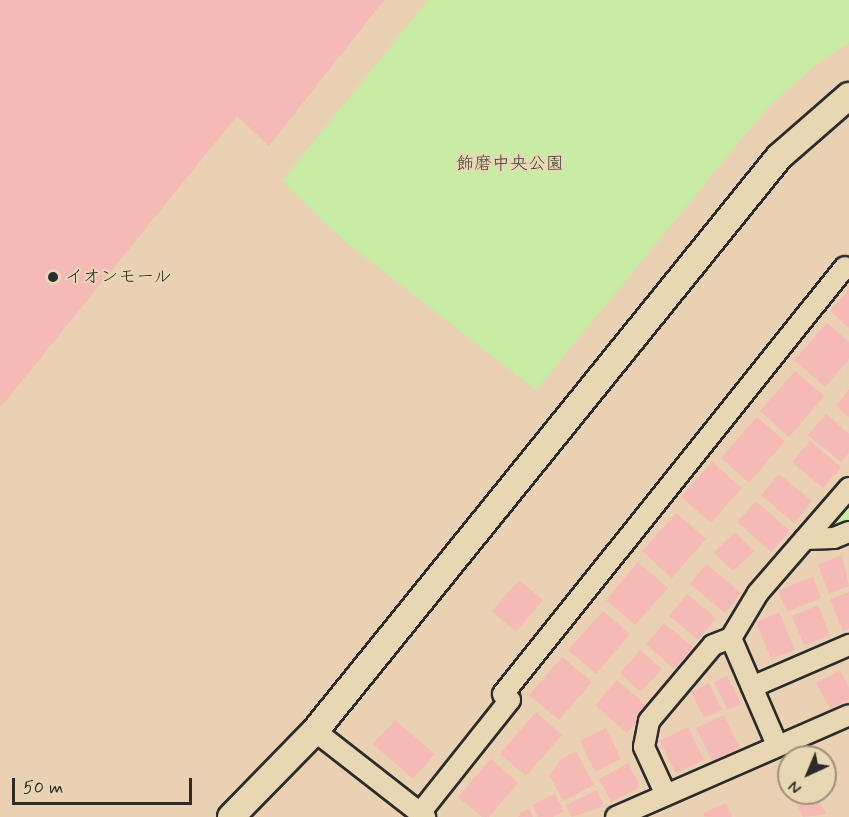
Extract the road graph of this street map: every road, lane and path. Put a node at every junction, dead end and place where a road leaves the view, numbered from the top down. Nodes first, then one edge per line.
1 (849, 96) edge
2 (845, 267) dead end
3 (849, 488) edge
4 (849, 532) edge
5 (806, 539) junction
6 (731, 638) junction
7 (849, 645) edge
8 (752, 687) junction
9 (849, 715) edge
10 (315, 731) junction
11 (777, 745) junction
12 (666, 795) junction
13 (422, 815) edge
14 (231, 817) edge
15 (616, 817) edge

1 - 10 street
2 - 13 street
3 - 5 street
4 - 5 street
5 - 6 street
6 - 8 street
6 - 12 street
7 - 8 street
8 - 11 street
9 - 11 street
10 - 13 street
10 - 14 street
11 - 12 street
12 - 15 street

